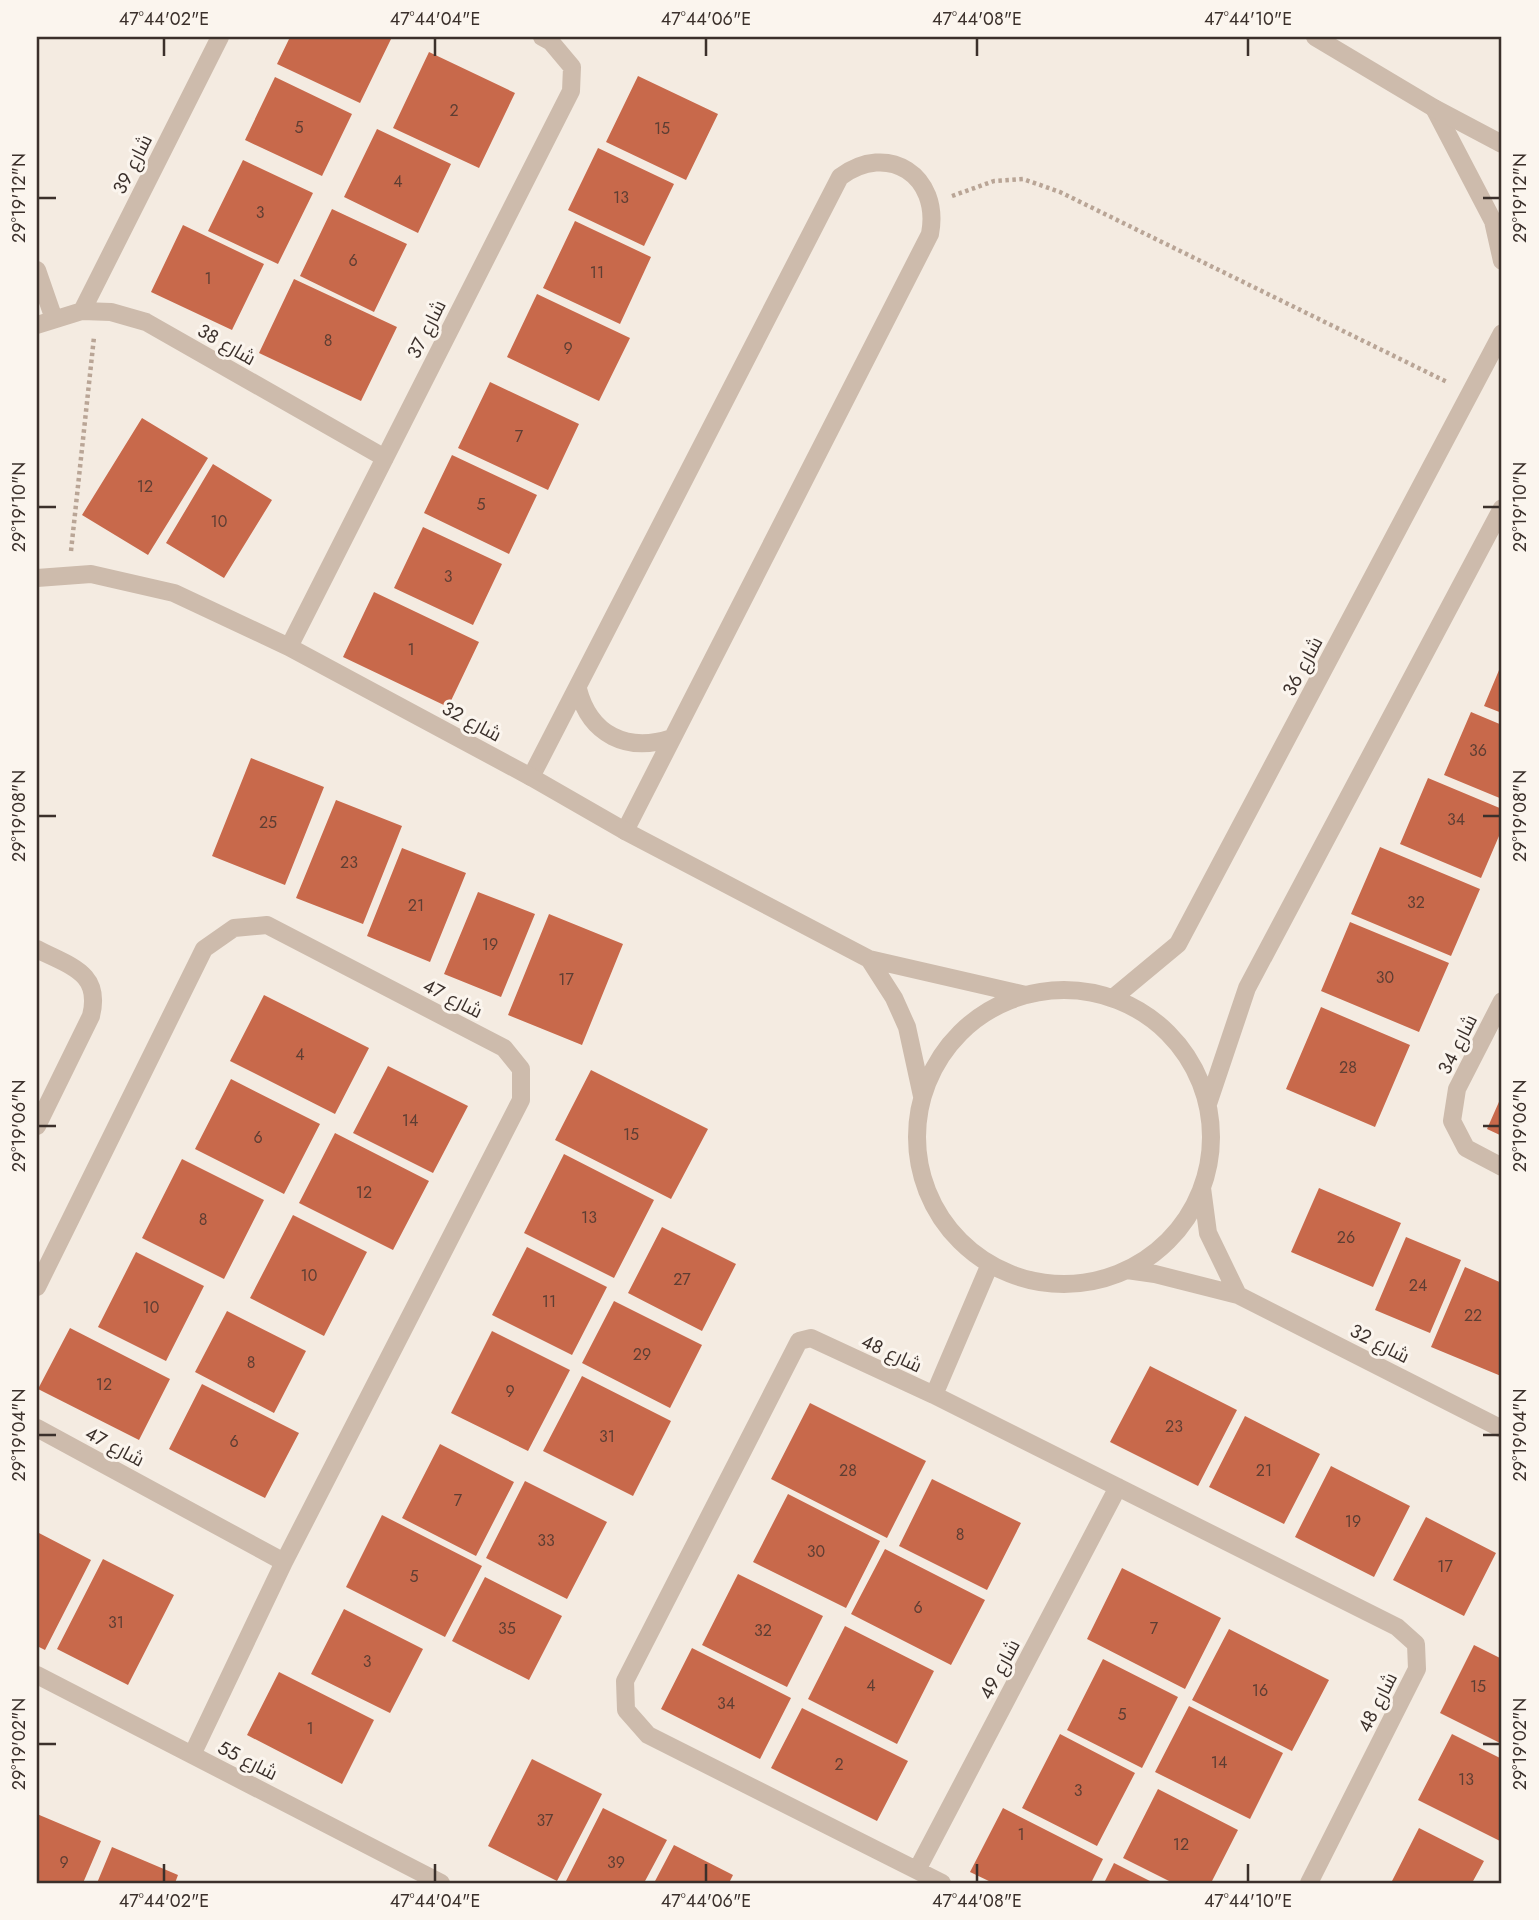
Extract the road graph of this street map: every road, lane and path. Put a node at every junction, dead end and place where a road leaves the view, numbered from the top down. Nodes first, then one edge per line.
1 (220, 37) edge
2 (542, 37) edge
3 (1315, 37) edge
4 (1434, 108) junction
5 (1502, 144) edge
6 (932, 205) junction
7 (1502, 261) edge
8 (37, 270) edge
9 (89, 311) junction
10 (54, 319) junction
11 (37, 325) edge
12 (1502, 333) edge
13 (1470, 393) junction
14 (385, 458) junction
15 (1502, 508) edge
16 (69, 576) junction
17 (37, 578) edge
18 (289, 647) junction
19 (578, 689) junction
20 (672, 738) junction
21 (531, 777) junction
22 (625, 831) junction
23 (37, 949) edge
24 (869, 959) junction
25 (1026, 995) junction
26 (1113, 998) junction
27 (1502, 1001) edge
28 (922, 1096) junction
29 (1208, 1104) junction
30 (37, 1126) edge
31 (1502, 1167) edge
32 (1202, 1188) junction
33 (989, 1264) junction
34 (1127, 1270) junction
35 (37, 1287) edge
36 (1238, 1294) junction
37 (934, 1395) junction
38 (37, 1428) edge
39 (1502, 1429) edge
40 (1118, 1487) junction
41 (284, 1562) junction
42 (37, 1675) edge
43 (192, 1755) junction
44 (917, 1870) junction
45 (441, 1883) edge
46 (942, 1883) edge
47 (1309, 1883) edge

1 - 9 street, شارع 39
2 - 14 street, شارع 37
3 - 4 street
4 - 5 street
4 - 7 street
6 - 13 path
6 - 19 street
6 - 20 street
8 - 10 street
9 - 10 street, شارع 38
9 - 14 street, شارع 38
9 - 16 path
10 - 11 street, شارع 38
12 - 13 street, شارع 36
13 - 26 street, شارع 36
14 - 18 street, شارع 37
15 - 29 street
16 - 17 street, شارع 32
16 - 18 street, شارع 32
18 - 21 street, شارع 32
19 - 20 street
19 - 21 street
20 - 22 street
21 - 22 street, شارع 32
22 - 24 street, شارع 32
23 - 30 street
24 - 25 street, شارع 32
24 - 28 street, شارع 32
25 - 26 street
25 - 28 street
26 - 29 street
27 - 31 street, شارع 34
28 - 33 street
29 - 32 street
32 - 34 street
32 - 36 street
33 - 34 street
33 - 37 street
34 - 36 street, شارع 32
35 - 41 street, شارع 47
36 - 39 street, شارع 32
37 - 40 street, شارع 48
37 - 44 street, شارع 48
38 - 41 street, شارع 47
40 - 44 street, شارع 49
40 - 47 street, شارع 48
41 - 43 street, شارع 47
42 - 43 street, شارع 55
43 - 45 street, شارع 55
44 - 46 street, شارع 48

